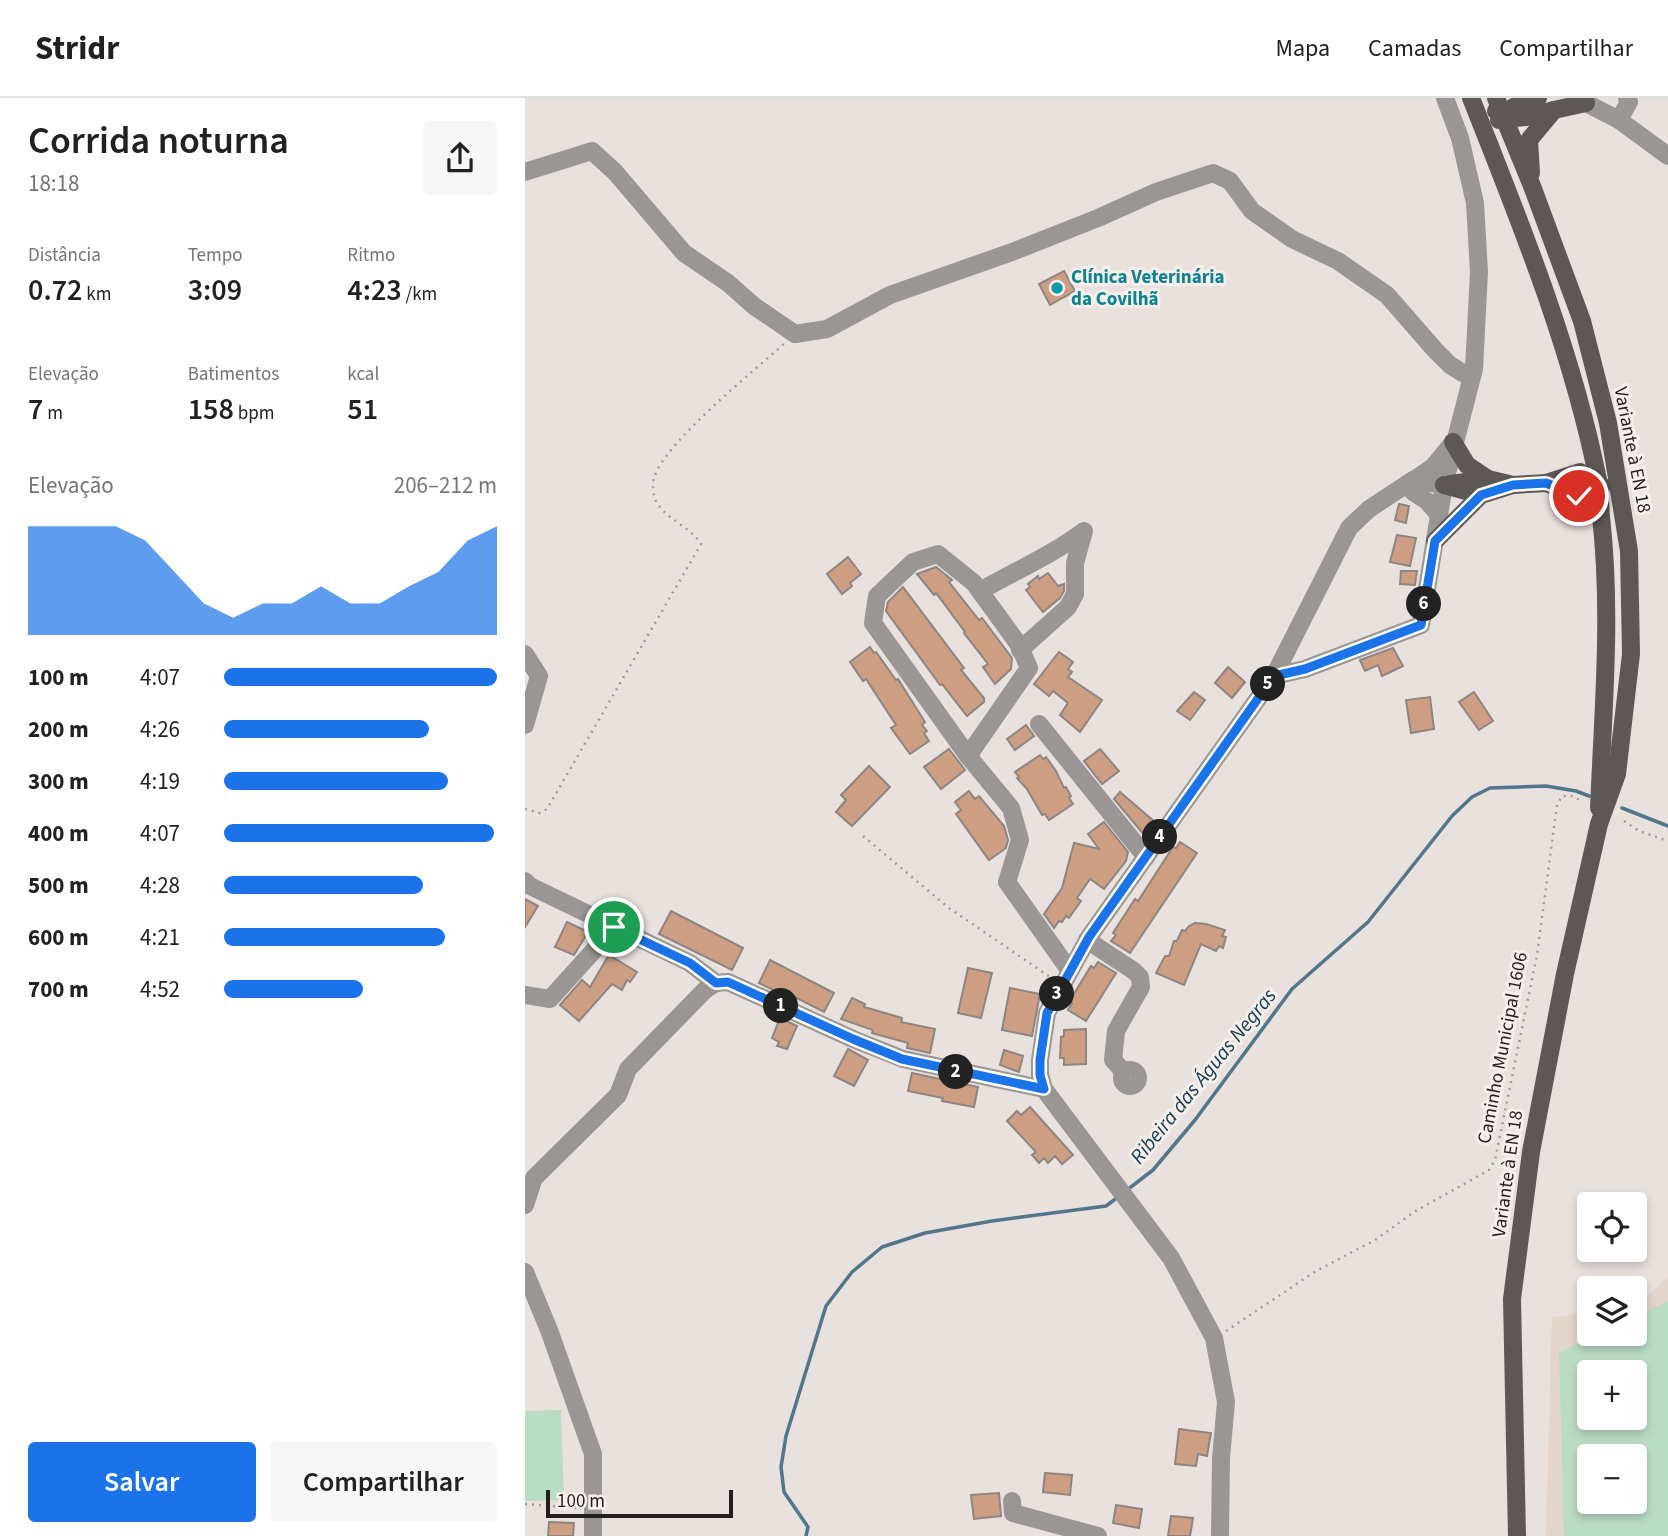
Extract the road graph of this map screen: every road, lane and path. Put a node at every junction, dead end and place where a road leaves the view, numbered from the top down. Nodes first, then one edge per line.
1 (1445, 98) edge
2 (1471, 98) edge
3 (1480, 98) edge
4 (1538, 98) edge
5 (1627, 98) edge
6 (1582, 100) edge
7 (1499, 107) edge
8 (1555, 110) junction
9 (1619, 120) junction
10 (1493, 153) junction
11 (1668, 156) edge
12 (525, 172) edge
13 (1532, 186) junction
14 (795, 334) junction
15 (1471, 378) junction
16 (1588, 440) junction
17 (1453, 443) junction
18 (1615, 466) junction
19 (1569, 474) junction
20 (1598, 482) junction
21 (1546, 483) junction
22 (1444, 485) junction
23 (1413, 486) junction
24 (1484, 487) junction
25 (1579, 496) junction
26 (1621, 506) junction
27 (1439, 515) junction
28 (1601, 518) junction
29 (1435, 541) junction
30 (980, 591) junction
31 (1020, 650) junction
32 (525, 654) edge
33 (1274, 676) junction
34 (1039, 724) dead end
35 (525, 725) edge
36 (968, 756) junction
37 (1580, 800) dead end
38 (525, 809) edge
39 (1624, 821) dead end
40 (1599, 824) junction
41 (863, 836) dead end
42 (1668, 841) edge
43 (1146, 857) junction
44 (525, 881) edge
45 (614, 927) junction
46 (1087, 940) junction
47 (1068, 976) junction
48 (716, 983) junction
49 (525, 995) edge
50 (1124, 1072) dead end
51 (1044, 1089) junction
52 (525, 1205) edge
53 (525, 1272) edge
54 (1214, 1338) junction
55 (1012, 1502) dead end
56 (525, 1504) edge
57 (594, 1510) junction
58 (593, 1536) edge
59 (1098, 1536) edge
60 (1220, 1536) edge
61 (1517, 1536) edge

1 - 15 street
2 - 10 main road, Variante à EN 18
3 - 7 main road
4 - 7 main road
5 - 9 street
6 - 8 main road
6 - 9 street
7 - 8 main road
7 - 10 main road
7 - 13 main road, Variante à EN 18
8 - 13 main road
9 - 11 street
10 - 16 main road, Variante à EN 18
12 - 14 street
13 - 18 main road, Variante à EN 18
14 - 15 street
14 - 38 path
15 - 17 street
16 - 19 main road
16 - 20 main road, Variante à EN 18
17 - 22 street
17 - 23 street
17 - 24 main road
18 - 20 main road
18 - 26 main road, Variante à EN 18
19 - 20 main road
19 - 21 main road
20 - 25 main road
20 - 26 main road
20 - 28 main road, Variante à EN 18
21 - 24 main road
21 - 25 main road
22 - 23 street
22 - 24 main road
22 - 27 street
23 - 27 street
23 - 33 street
24 - 29 main road
25 - 28 main road
26 - 40 main road, Variante à EN 18
27 - 29 street
28 - 40 main road, Variante à EN 18
29 - 33 street
30 - 31 street
30 - 31 street
30 - 36 street
31 - 36 street
32 - 35 street
33 - 43 street
34 - 43 street
36 - 47 street
37 - 54 path, Caminho Municipal 1606
39 - 42 path
40 - 61 main road, Variante à EN 18
41 - 47 path
43 - 46 street
44 - 45 street
45 - 48 street
45 - 49 street
46 - 47 street
46 - 50 street
47 - 51 street
48 - 51 street
48 - 52 street
51 - 54 street
53 - 57 street
54 - 60 street
55 - 59 street
56 - 57 path
57 - 58 street

